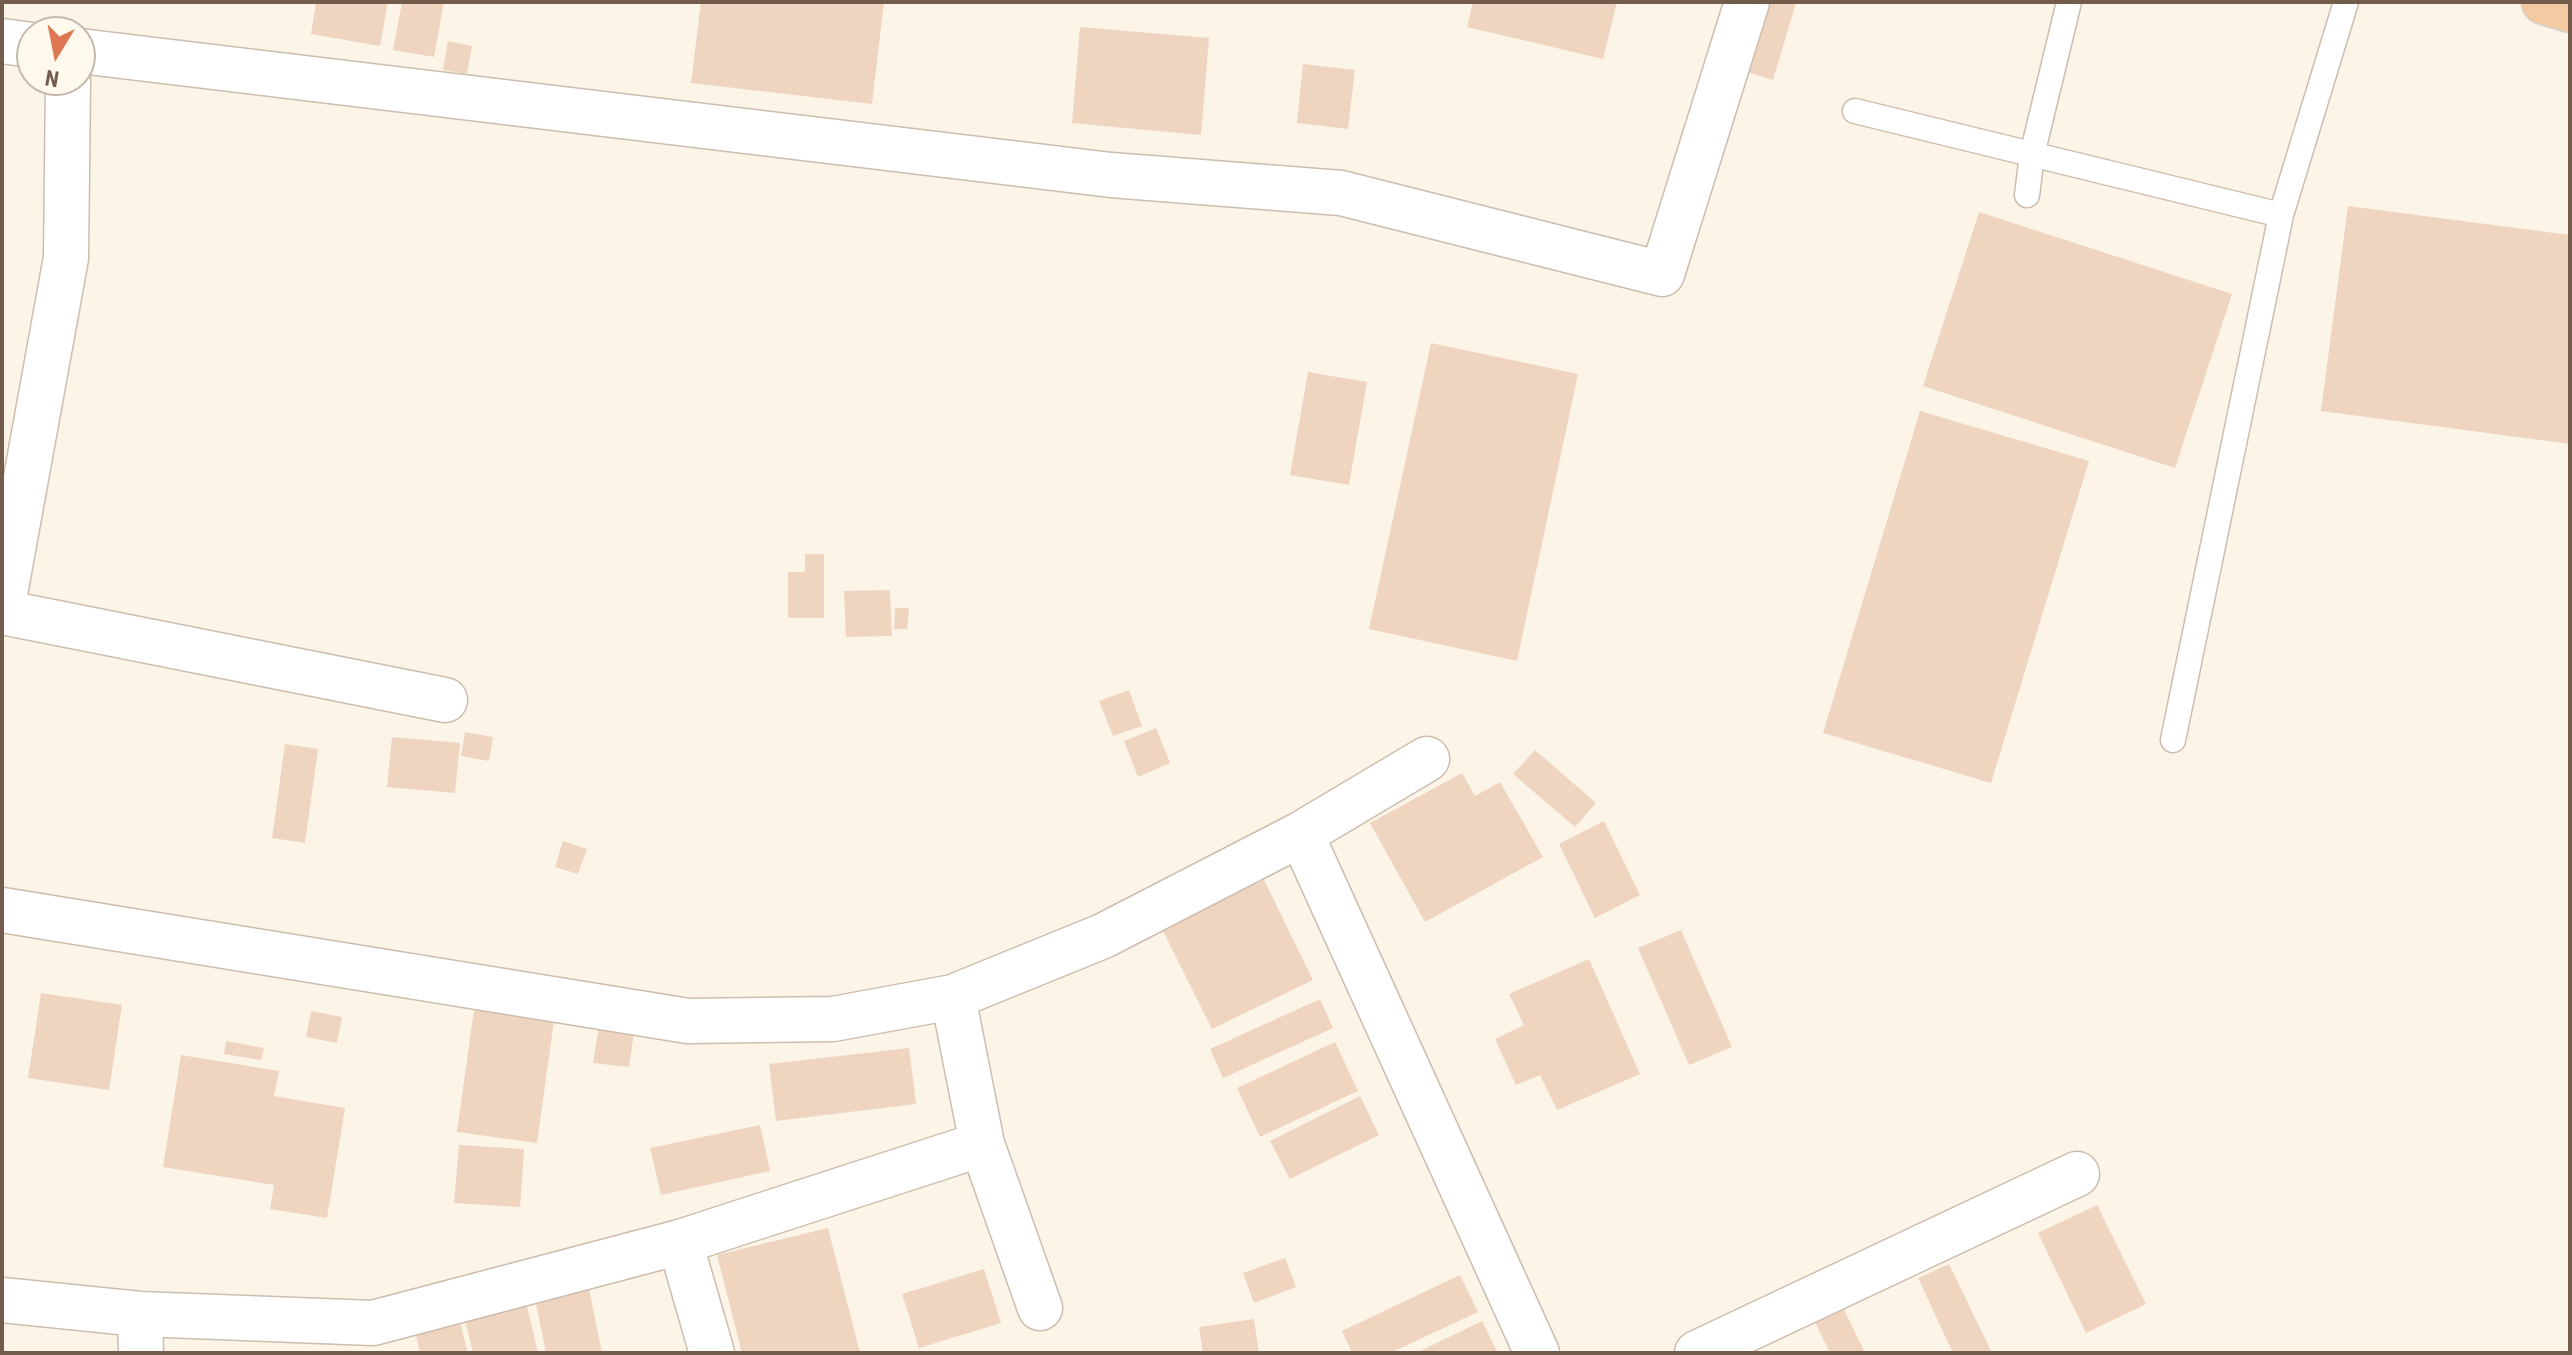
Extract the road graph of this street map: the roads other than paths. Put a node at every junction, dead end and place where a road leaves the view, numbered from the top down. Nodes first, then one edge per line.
1 (1747, 2) edge
2 (2069, 2) edge
3 (2346, 2) edge
4 (2544, 2) edge
5 (2570, 10) edge
6 (96, 53) edge
7 (68, 96) edge
8 (1855, 111) dead end
9 (2032, 155) junction
10 (2027, 195) dead end
11 (2281, 215) junction
12 (4, 590) edge
13 (445, 700) dead end
14 (2173, 740) dead end
15 (1427, 759) dead end
16 (1301, 834) junction
17 (2, 910) edge
18 (953, 997) junction
19 (982, 1144) junction
20 (2077, 1174) dead end
21 (680, 1242) junction
22 (2, 1300) edge
23 (1040, 1308) dead end
24 (140, 1334) edge
25 (376, 1338) edge
26 (712, 1353) edge
27 (1537, 1353) edge
28 (1697, 1353) edge

1 - 6 street
2 - 9 lane
3 - 11 lane
4 - 5 highway
7 - 12 street
8 - 9 lane
9 - 10 lane
9 - 11 lane
11 - 14 lane
12 - 13 street
15 - 16 street
16 - 18 street
16 - 27 street
17 - 18 street
18 - 19 street
19 - 21 street
19 - 23 street
20 - 28 street
21 - 25 street
21 - 26 street
22 - 24 street
24 - 25 street

